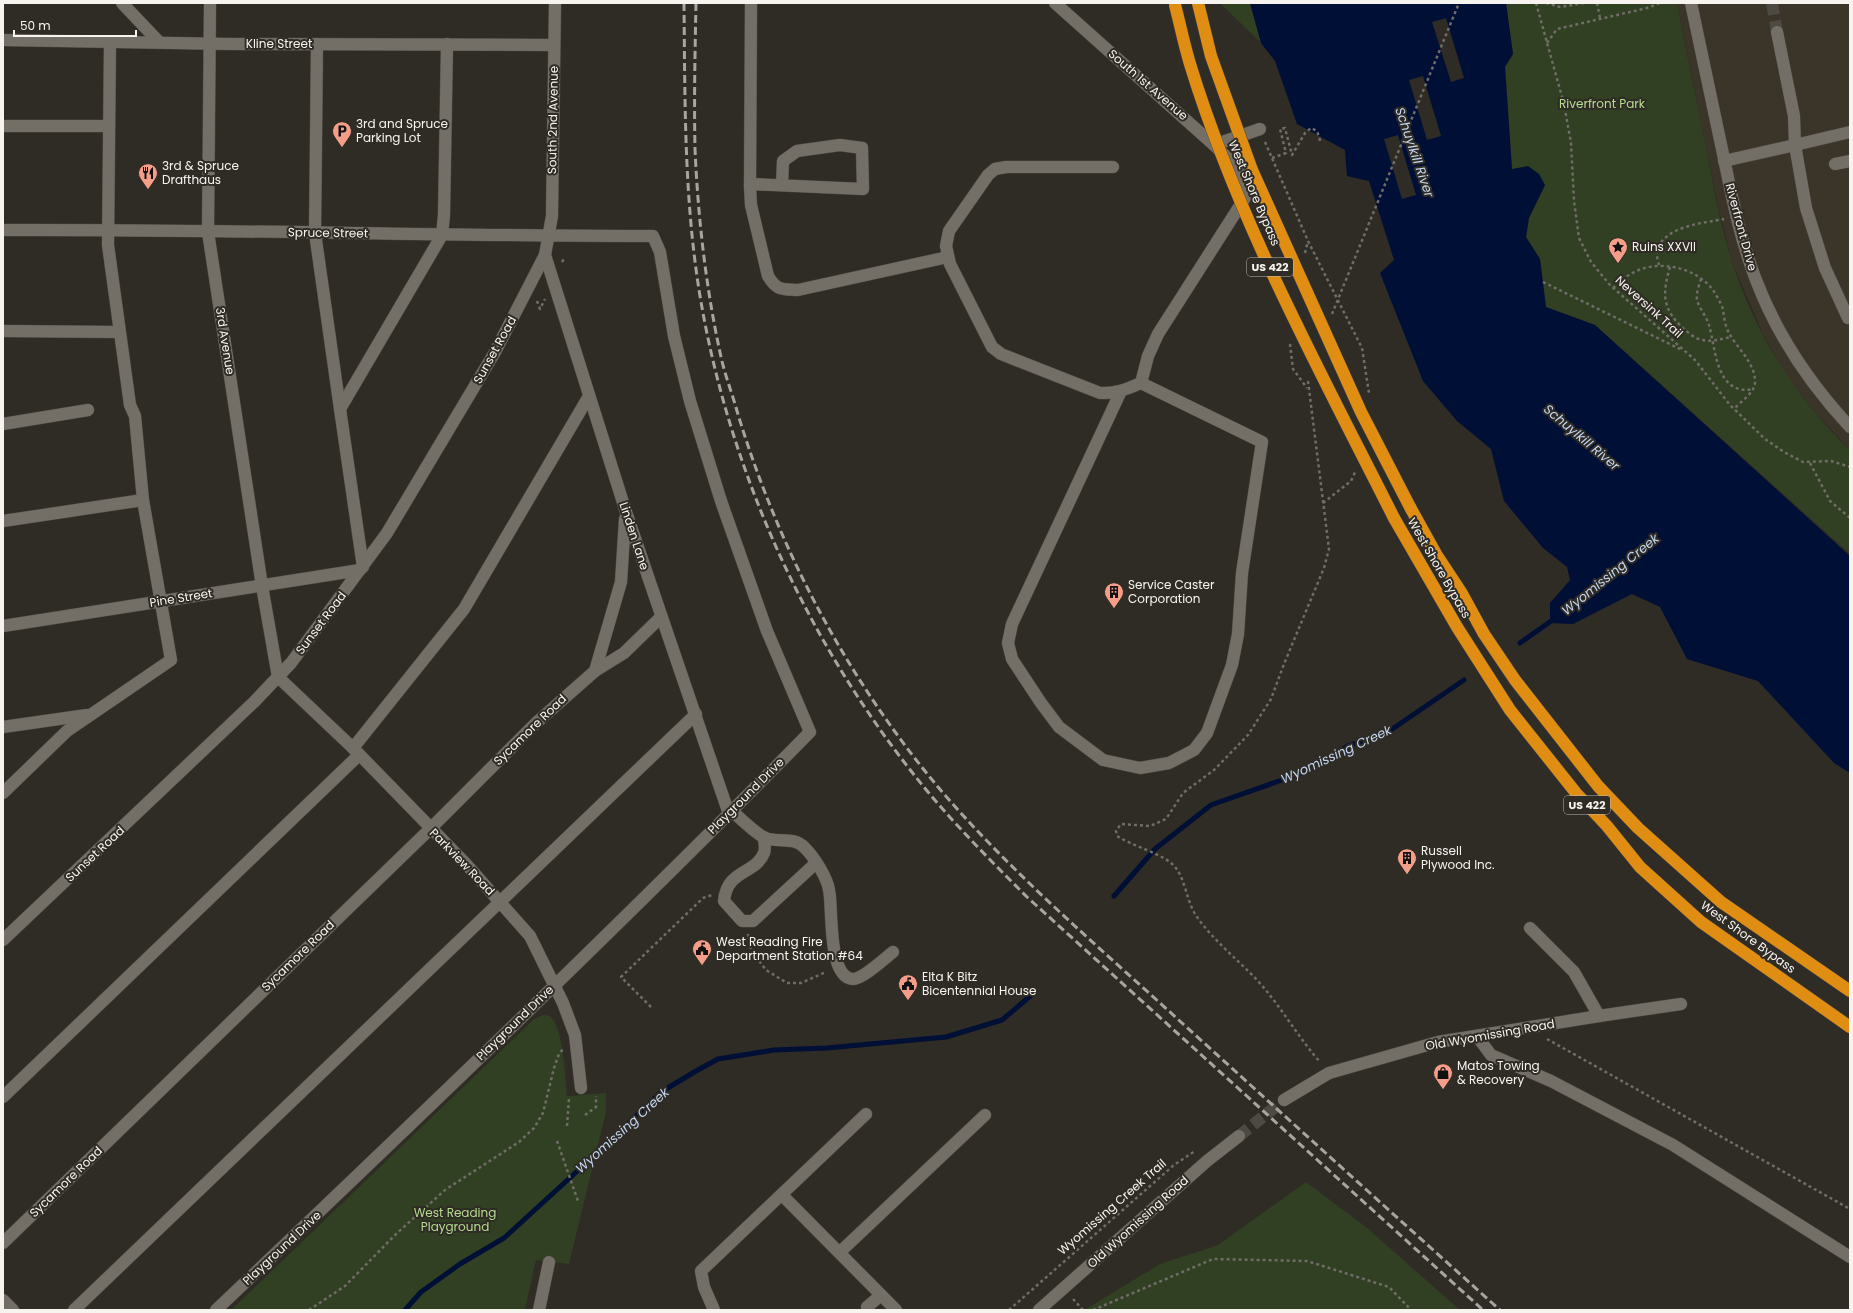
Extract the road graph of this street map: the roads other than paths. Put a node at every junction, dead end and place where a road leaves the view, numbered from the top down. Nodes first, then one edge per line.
1 (122, 3) edge
2 (210, 3) edge
3 (555, 3) edge
4 (751, 3) edge
5 (1055, 3) edge
6 (1198, 3) edge
7 (1691, 3) edge
8 (1175, 4) edge
9 (1777, 32) tunnel mouth
10 (3, 40) edge
11 (110, 42) junction
12 (159, 42) junction
13 (210, 43) junction
14 (317, 44) junction
15 (447, 44) junction
16 (554, 45) junction
17 (3, 126) edge
18 (109, 126) junction
19 (1260, 129) dead end
20 (1850, 132) edge
21 (1214, 145) junction
22 (1795, 145) junction
23 (1724, 160) junction
24 (1850, 161) edge
25 (1836, 164) dead end
26 (1113, 167) dead end
27 (750, 184) junction
28 (782, 185) junction
29 (108, 229) junction
30 (3, 230) edge
31 (208, 232) junction
32 (315, 233) junction
33 (442, 235) junction
34 (549, 236) junction
35 (545, 255) junction
36 (948, 257) junction
37 (1848, 318) dead end
38 (3, 331) edge
39 (119, 332) junction
40 (1141, 383) junction
41 (1121, 391) junction
42 (589, 396) junction
43 (340, 409) junction
44 (88, 410) dead end
45 (3, 424) edge
46 (1850, 427) edge
47 (143, 500) junction
48 (626, 512) junction
49 (3, 521) edge
50 (361, 569) junction
51 (262, 586) junction
52 (159, 602) junction
53 (661, 618) junction
54 (3, 626) edge
55 (595, 671) junction
56 (278, 677) junction
57 (696, 714) junction
58 (88, 715) junction
59 (3, 728) edge
60 (810, 732) joint
61 (356, 752) junction
62 (3, 793) edge
63 (730, 813) junction
64 (430, 829) junction
65 (764, 837) junction
66 (816, 863) junction
67 (500, 902) junction
68 (1530, 928) dead end
69 (3, 940) edge
70 (893, 952) dead end
71 (554, 985) junction
72 (1850, 991) edge
73 (1681, 1004) dead end
74 (1599, 1016) junction
75 (1850, 1027) edge
76 (1477, 1036) junction
77 (581, 1088) dead end
78 (3, 1097) edge
79 (1284, 1100) tunnel mouth
80 (866, 1114) dead end
81 (985, 1115) dead end
82 (1239, 1136) tunnel mouth
83 (782, 1195) junction
84 (3, 1243) edge
85 (840, 1252) junction
86 (1850, 1257) edge
87 (549, 1262) dead end
88 (881, 1295) junction
89 (3, 1300) edge
90 (867, 1307) dead end
91 (13, 1310) edge
92 (74, 1310) edge
93 (216, 1310) edge
94 (539, 1310) edge
95 (714, 1310) edge
96 (896, 1310) edge
97 (1040, 1310) edge

1 - 12 street
2 - 13 street, 3rd Avenue
3 - 16 street, South 2nd Avenue
4 - 27 street
5 - 21 street, South 1st Avenue
6 - 72 highway, West Shore Bypass / US 422, bridge
7 - 23 street, Riverfront Drive
8 - 75 highway, West Shore Bypass / US 422, bridge
9 - 22 street
10 - 11 street, Kline Street
11 - 12 street, Kline Street
11 - 18 street
12 - 13 street, Kline Street
13 - 14 street, Kline Street
13 - 31 street, 3rd Avenue
14 - 15 street, Kline Street
14 - 32 street
15 - 16 street, Kline Street
15 - 33 street
16 - 34 street, South 2nd Avenue
17 - 18 street
18 - 29 street
19 - 21 street
20 - 22 street
21 - 40 street, South 1st Avenue
22 - 23 street
22 - 37 street
23 - 46 street, Riverfront Drive
24 - 25 street
26 - 36 street
27 - 28 street
27 - 36 street
28 - 28 street
29 - 30 street, Spruce Street
29 - 31 street, Spruce Street
29 - 39 street
31 - 32 street, Spruce Street
31 - 51 street, 3rd Avenue
32 - 33 street, Spruce Street
32 - 43 street
33 - 34 street, Spruce Street
33 - 43 street
34 - 35 street, Sunset Road
34 - 60 street, Spruce Street
35 - 42 street, Linden Lane
35 - 50 street, Sunset Road
36 - 41 street
38 - 39 street
39 - 47 street
40 - 41 street
40 - 41 street
42 - 48 street, Linden Lane
42 - 61 street
43 - 50 street
44 - 45 street
47 - 49 street
47 - 52 street
48 - 53 street, Linden Lane
48 - 55 street
50 - 51 street, Pine Street
50 - 56 street, Sunset Road
51 - 52 street, Pine Street
51 - 56 street, 3rd Avenue
52 - 54 street, Pine Street
52 - 58 street
53 - 55 street, Sycamore Road
53 - 57 street, Linden Lane
55 - 64 street, Sycamore Road
56 - 61 street, Parkview Road
56 - 69 street, Sunset Road
57 - 63 street, Linden Lane
57 - 67 street
58 - 59 street
58 - 62 street
60 - 63 street, Playground Drive
61 - 64 street, Parkview Road
61 - 78 street
63 - 65 street
63 - 71 street, Playground Drive
64 - 67 street, Parkview Road
64 - 84 street, Sycamore Road
65 - 66 street
65 - 66 street
66 - 70 street
67 - 71 street, Parkview Road
67 - 92 street
68 - 74 street
71 - 77 street, Parkview Road
71 - 93 street, Playground Drive
73 - 74 street, Old Wyomissing Road
74 - 76 street, Old Wyomissing Road
76 - 79 street, Old Wyomissing Road
76 - 86 street
80 - 83 street
81 - 85 street
82 - 97 street, Old Wyomissing Road
83 - 85 street
83 - 95 street
85 - 88 street
87 - 94 street
88 - 90 street
88 - 96 street
89 - 91 street

